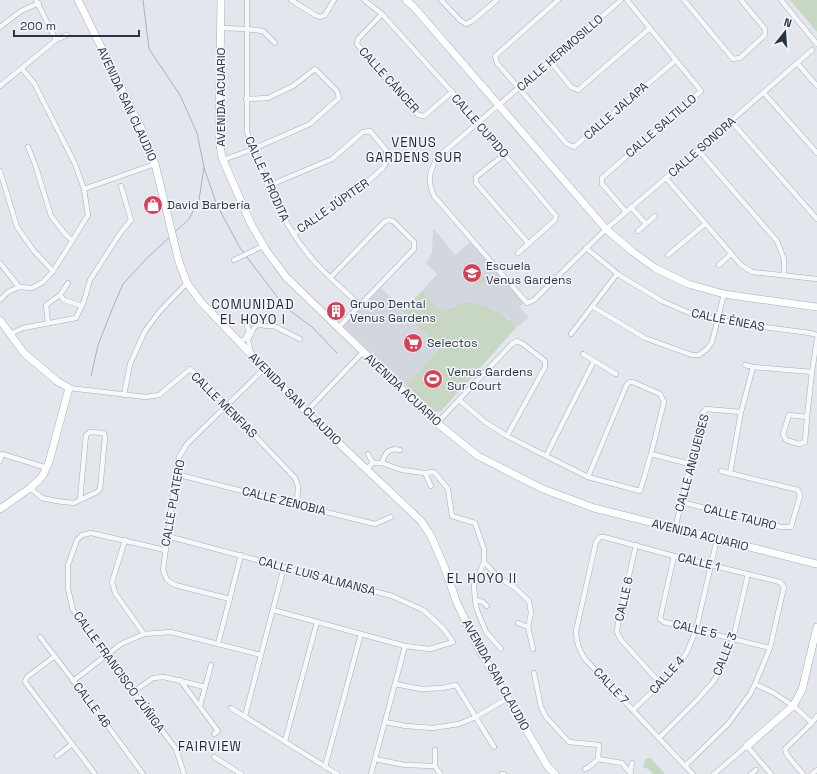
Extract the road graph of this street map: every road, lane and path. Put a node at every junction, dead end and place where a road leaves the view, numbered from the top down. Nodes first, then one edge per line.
1 (78, 0) edge
2 (221, 0) edge
3 (248, 0) edge
4 (291, 0) edge
5 (334, 0) edge
6 (364, 0) edge
7 (406, 0) edge
8 (441, 0) edge
9 (497, 0) edge
10 (558, 0) edge
11 (621, 0) edge
12 (627, 0) edge
13 (684, 0) edge
14 (741, 0) edge
15 (781, 0) edge
16 (38, 2) edge
17 (382, 14) junction
18 (0, 25) edge
19 (221, 28) junction
20 (650, 28) junction
21 (247, 29) junction
22 (67, 35) dead end
23 (56, 40) junction
24 (275, 43) dead end
25 (817, 44) edge
26 (812, 50) dead end
27 (676, 60) junction
28 (550, 62) junction
29 (798, 64) junction
30 (22, 68) junction
31 (0, 86) edge
32 (817, 86) edge
33 (519, 88) junction
34 (452, 92) junction
35 (764, 93) junction
36 (246, 99) junction
37 (498, 106) junction
38 (731, 121) junction
39 (478, 123) junction
40 (28, 147) dead end
41 (253, 149) junction
42 (698, 150) junction
43 (817, 153) edge
44 (505, 154) junction
45 (223, 160) junction
46 (155, 164) junction
47 (0, 171) edge
48 (666, 178) junction
49 (121, 186) dead end
50 (268, 186) junction
51 (84, 189) junction
52 (631, 207) junction
53 (626, 212) junction
54 (655, 216) dead end
55 (817, 218) edge
56 (646, 224) junction
57 (705, 224) junction
58 (606, 229) junction
59 (638, 231) dead end
60 (293, 234) junction
61 (72, 240) junction
62 (528, 244) junction
63 (263, 246) junction
64 (586, 248) junction
65 (518, 253) dead end
66 (731, 254) junction
67 (668, 256) dead end
68 (234, 260) dead end
69 (0, 263) edge
70 (719, 265) dead end
71 (53, 271) junction
72 (617, 274) junction
73 (784, 275) junction
74 (331, 278) junction
75 (817, 279) edge
76 (68, 283) dead end
77 (187, 283) junction
78 (19, 288) junction
79 (724, 294) junction
80 (60, 295) junction
81 (538, 296) joint
82 (0, 300) edge
83 (360, 305) junction
84 (82, 306) junction
85 (817, 306) edge
86 (593, 307) junction
87 (0, 320) edge
88 (717, 320) junction
89 (48, 323) junction
90 (247, 325) dead end
91 (338, 328) junction
92 (10, 334) junction
93 (571, 334) dead end
94 (817, 335) edge
95 (300, 339) dead end
96 (817, 339) edge
97 (238, 342) junction
98 (363, 352) junction
99 (583, 354) dead end
100 (252, 355) junction
101 (594, 361) junction
102 (745, 365) dead end
103 (753, 367) junction
104 (264, 368) junction
105 (812, 372) junction
106 (616, 374) dead end
107 (70, 388) junction
108 (124, 395) junction
109 (459, 400) junction
110 (226, 405) junction
111 (306, 412) junction
112 (741, 412) junction
113 (807, 417) junction
114 (437, 423) junction
115 (507, 436) junction
116 (400, 450) dead end
117 (368, 454) dead end
118 (651, 454) junction
119 (546, 456) junction
120 (0, 461) edge
121 (374, 463) junction
122 (382, 463) junction
123 (690, 464) junction
124 (47, 468) junction
125 (366, 469) junction
126 (721, 471) dead end
127 (426, 473) junction
128 (730, 473) junction
129 (176, 474) junction
130 (588, 477) junction
131 (431, 486) dead end
132 (30, 488) junction
133 (80, 500) junction
134 (681, 502) junction
135 (296, 505) junction
136 (0, 509) edge
137 (391, 517) dead end
138 (675, 529) junction
139 (167, 536) junction
140 (604, 536) joint
141 (717, 539) junction
142 (125, 540) junction
143 (636, 545) junction
144 (165, 550) junction
145 (241, 556) junction
146 (674, 556) junction
147 (484, 562) junction
148 (817, 564) edge
149 (711, 565) junction
150 (284, 567) junction
151 (748, 574) junction
152 (230, 599) junction
153 (475, 600) junction
154 (487, 606) dead end
155 (273, 610) junction
156 (317, 622) junction
157 (518, 623) dead end
158 (528, 627) junction
159 (817, 627) edge
160 (696, 630) junction
161 (144, 634) junction
162 (361, 634) junction
163 (40, 637) dead end
164 (733, 639) junction
165 (815, 642) edge
166 (218, 644) junction
167 (405, 646) junction
168 (770, 648) junction
169 (501, 649) dead end
170 (533, 649) dead end
171 (261, 655) junction
172 (55, 656) junction
173 (106, 656) junction
174 (211, 665) dead end
175 (534, 673) dead end
176 (180, 680) junction
177 (73, 681) junction
178 (395, 684) junction
179 (661, 684) junction
180 (755, 684) junction
181 (205, 687) junction
182 (133, 692) junction
183 (508, 698) junction
184 (200, 706) junction
185 (793, 706) junction
186 (231, 708) dead end
187 (633, 710) junction
188 (245, 716) junction
189 (476, 716) junction
190 (817, 716) edge
191 (385, 722) junction
192 (812, 723) junction
193 (214, 734) dead end
194 (659, 738) junction
195 (285, 741) junction
196 (72, 744) junction
197 (747, 746) junction
198 (494, 747) dead end
199 (435, 750) dead end
200 (57, 756) dead end
201 (214, 757) dead end
202 (375, 759) junction
203 (598, 760) junction
204 (632, 763) dead end
205 (325, 766) junction
206 (435, 766) junction
207 (685, 766) junction
208 (585, 768) dead end
209 (756, 770) dead end
210 (817, 770) edge
211 (95, 774) edge
212 (143, 774) edge
213 (184, 774) edge
214 (241, 774) edge
215 (337, 774) edge
216 (371, 774) edge
217 (440, 774) edge
218 (555, 774) edge
219 (631, 774) edge
220 (693, 774) edge
221 (714, 774) edge
222 (751, 774) edge
223 (771, 774) edge
224 (803, 774) edge
225 (812, 774) edge

1 - 46 street, AVENIDA SAN CLAUDIO
2 - 19 street, AVENIDA ACUARIO
3 - 21 street, CALLE AFRODITA
4 - 5 street
6 - 17 street, CALLE CUPIDO
7 - 37 street
8 - 9 street
10 - 33 street, CALLE JALAPA
11 - 28 street, CALLE HERMOSILLO
12 - 20 street, CALLE SALTILLO
13 - 14 street
15 - 25 street
16 - 18 street
16 - 23 street
17 - 34 street, CALLE CUPIDO
17 - 34 street, CALLE CÁNCER
19 - 21 street
19 - 45 street, AVENIDA ACUARIO
20 - 27 street, CALLE SALTILLO
20 - 28 street
21 - 24 street
21 - 36 street, CALLE AFRODITA
22 - 23 street
23 - 30 street
26 - 29 street, CALLE SONORA
27 - 33 street, CALLE JALAPA
27 - 53 street, CALLE SALTILLO
28 - 33 street, CALLE HERMOSILLO
29 - 32 street
29 - 35 street, CALLE SONORA
30 - 31 street
30 - 51 street
33 - 37 street, CALLE HERMOSILLO
34 - 39 street, CALLE CUPIDO
35 - 38 street, CALLE SONORA
35 - 43 street
36 - 41 street, CALLE AFRODITA
36 - 41 street
37 - 39 street, CALLE HERMOSILLO
37 - 58 street
38 - 42 street, CALLE SONORA
38 - 55 street
39 - 44 street, CALLE CUPIDO
39 - 81 street, CALLE HERMOSILLO
40 - 61 street
41 - 45 street
41 - 50 street, CALLE AFRODITA
42 - 48 street, CALLE SONORA
42 - 73 street
44 - 62 street, CALLE CUPIDO
44 - 62 street
45 - 63 street, AVENIDA ACUARIO
46 - 51 street
46 - 77 street, AVENIDA SAN CLAUDIO
47 - 71 street
48 - 52 street, CALLE SONORA
48 - 57 street
49 - 84 street
50 - 60 street, CALLE AFRODITA
50 - 60 street, CALLE JÚPITER
51 - 61 street
52 - 53 street, CALLE SONORA
52 - 56 street
53 - 58 street, CALLE SONORA
54 - 56 street
56 - 59 street
57 - 66 street
57 - 67 street
58 - 64 street, CALLE SONORA
58 - 79 street
60 - 74 street, CALLE AFRODITA
61 - 71 street
62 - 65 street, CALLE CUPIDO
63 - 68 street
63 - 91 street, AVENIDA ACUARIO
64 - 72 street, CALLE ÉNEAS
64 - 81 street, CALLE SONORA
66 - 70 street
66 - 73 street
69 - 78 street
71 - 78 street
72 - 86 street
72 - 88 street, CALLE ÉNEAS
73 - 75 street
74 - 83 street, CALLE AFRODITA
74 - 83 street
76 - 80 street
77 - 97 street, AVENIDA SAN CLAUDIO
77 - 108 street
78 - 82 street
79 - 85 street
79 - 88 street
80 - 84 street
80 - 89 street
83 - 91 street
84 - 89 street
86 - 88 street
86 - 93 street
87 - 92 street
88 - 94 street, CALLE ÉNEAS
89 - 92 street
90 - 97 street
91 - 98 street, AVENIDA ACUARIO
92 - 107 street
95 - 100 street
96 - 105 street
97 - 100 street, AVENIDA SAN CLAUDIO
98 - 111 street
98 - 114 street, AVENIDA ACUARIO
99 - 101 street
100 - 104 street, AVENIDA SAN CLAUDIO
101 - 106 street
101 - 119 street
102 - 103 street
103 - 105 street
103 - 112 street
104 - 110 street, CALLE PLATERO
104 - 111 street, AVENIDA SAN CLAUDIO
105 - 113 street
107 - 108 street, CALLE MENFIAS
107 - 124 street
108 - 110 street, CALLE MENFIAS
109 - 114 street
109 - 115 street
109 - 115 street
110 - 129 street, CALLE PLATERO
110 - 135 street, CALLE MENFIAS
111 - 125 street, AVENIDA SAN CLAUDIO
112 - 123 street, CALLE ANGUEISES
112 - 128 street
113 - 113 street
114 - 138 street, AVENIDA ACUARIO
115 - 119 street
116 - 122 street
117 - 121 street
118 - 123 street
118 - 130 street
118 - 130 street
119 - 130 street
120 - 124 street
121 - 122 street
121 - 125 street
122 - 127 street
123 - 134 street, CALLE ANGUEISES
124 - 132 street
125 - 183 street, AVENIDA SAN CLAUDIO
126 - 128 street
127 - 131 street
127 - 147 street
128 - 134 street, CALLE TAURO
129 - 135 street, CALLE ZENOBIA
129 - 139 street, CALLE PLATERO
132 - 133 street
132 - 136 street
133 - 133 street
134 - 138 street, CALLE ANGUEISES
135 - 137 street, CALLE ZENOBIA
138 - 141 street, AVENIDA ACUARIO
139 - 144 street, CALLE PLATERO
139 - 145 street, CALLE LUIS ALMANSA
140 - 143 street, CALLE 1
140 - 187 street, CALLE 7
141 - 148 street, AVENIDA ACUARIO
141 - 149 street, CALLE 4
142 - 144 street, CALLE FRANCISCO ZÚÑIGA
142 - 161 street
142 - 173 street, CALLE FRANCISCO ZÚÑIGA
143 - 146 street, CALLE 1
143 - 179 street, CALLE 6
144 - 152 street, CALLE PLATERO
145 - 150 street, CALLE LUIS ALMANSA
145 - 152 street
146 - 149 street, CALLE 1
146 - 160 street, CALLE 5
147 - 153 street
147 - 158 street
149 - 151 street, CALLE 1
149 - 160 street, CALLE 4
150 - 155 street
150 - 167 street, CALLE LUIS ALMANSA
151 - 164 street, CALLE 3
151 - 168 street, CALLE 1
152 - 166 street
153 - 154 street
153 - 169 street
155 - 156 street
155 - 171 street
156 - 162 street
156 - 195 street
157 - 158 street
158 - 170 street
159 - 165 street
160 - 164 street, CALLE 5
160 - 179 street, CALLE 4
161 - 166 street
161 - 173 street
162 - 167 street
162 - 205 street
163 - 172 street, CALLE 46
164 - 168 street, CALLE 5
164 - 194 street, CALLE 3
165 - 185 street
166 - 171 street
167 - 178 street
168 - 180 street
171 - 188 street
172 - 177 street, CALLE 46
172 - 196 street
173 - 177 street
173 - 182 street, CALLE FRANCISCO ZÚÑIGA
174 - 181 street
175 - 203 street
176 - 181 street
176 - 182 street
176 - 184 street
177 - 212 street, CALLE 46
178 - 189 street
178 - 191 street
179 - 187 street, CALLE 4
180 - 185 street
180 - 207 street
181 - 184 street
182 - 213 street, CALLE FRANCISCO ZÚÑIGA
183 - 189 street
183 - 218 street, AVENIDA SAN CLAUDIO
184 - 193 street
185 - 192 street
185 - 197 street
186 - 188 street
187 - 194 street, CALLE 7
188 - 195 street
189 - 191 street
189 - 198 street
190 - 192 street
191 - 202 street
192 - 224 street
194 - 207 street, CALLE 7
195 - 205 street
196 - 200 street
196 - 211 street
197 - 221 street
197 - 223 street
199 - 206 street
201 - 214 street
202 - 206 street
202 - 216 street
203 - 208 street
203 - 219 street
204 - 219 street
205 - 215 street
206 - 217 street
207 - 220 street, CALLE 7
209 - 222 street
210 - 225 street

